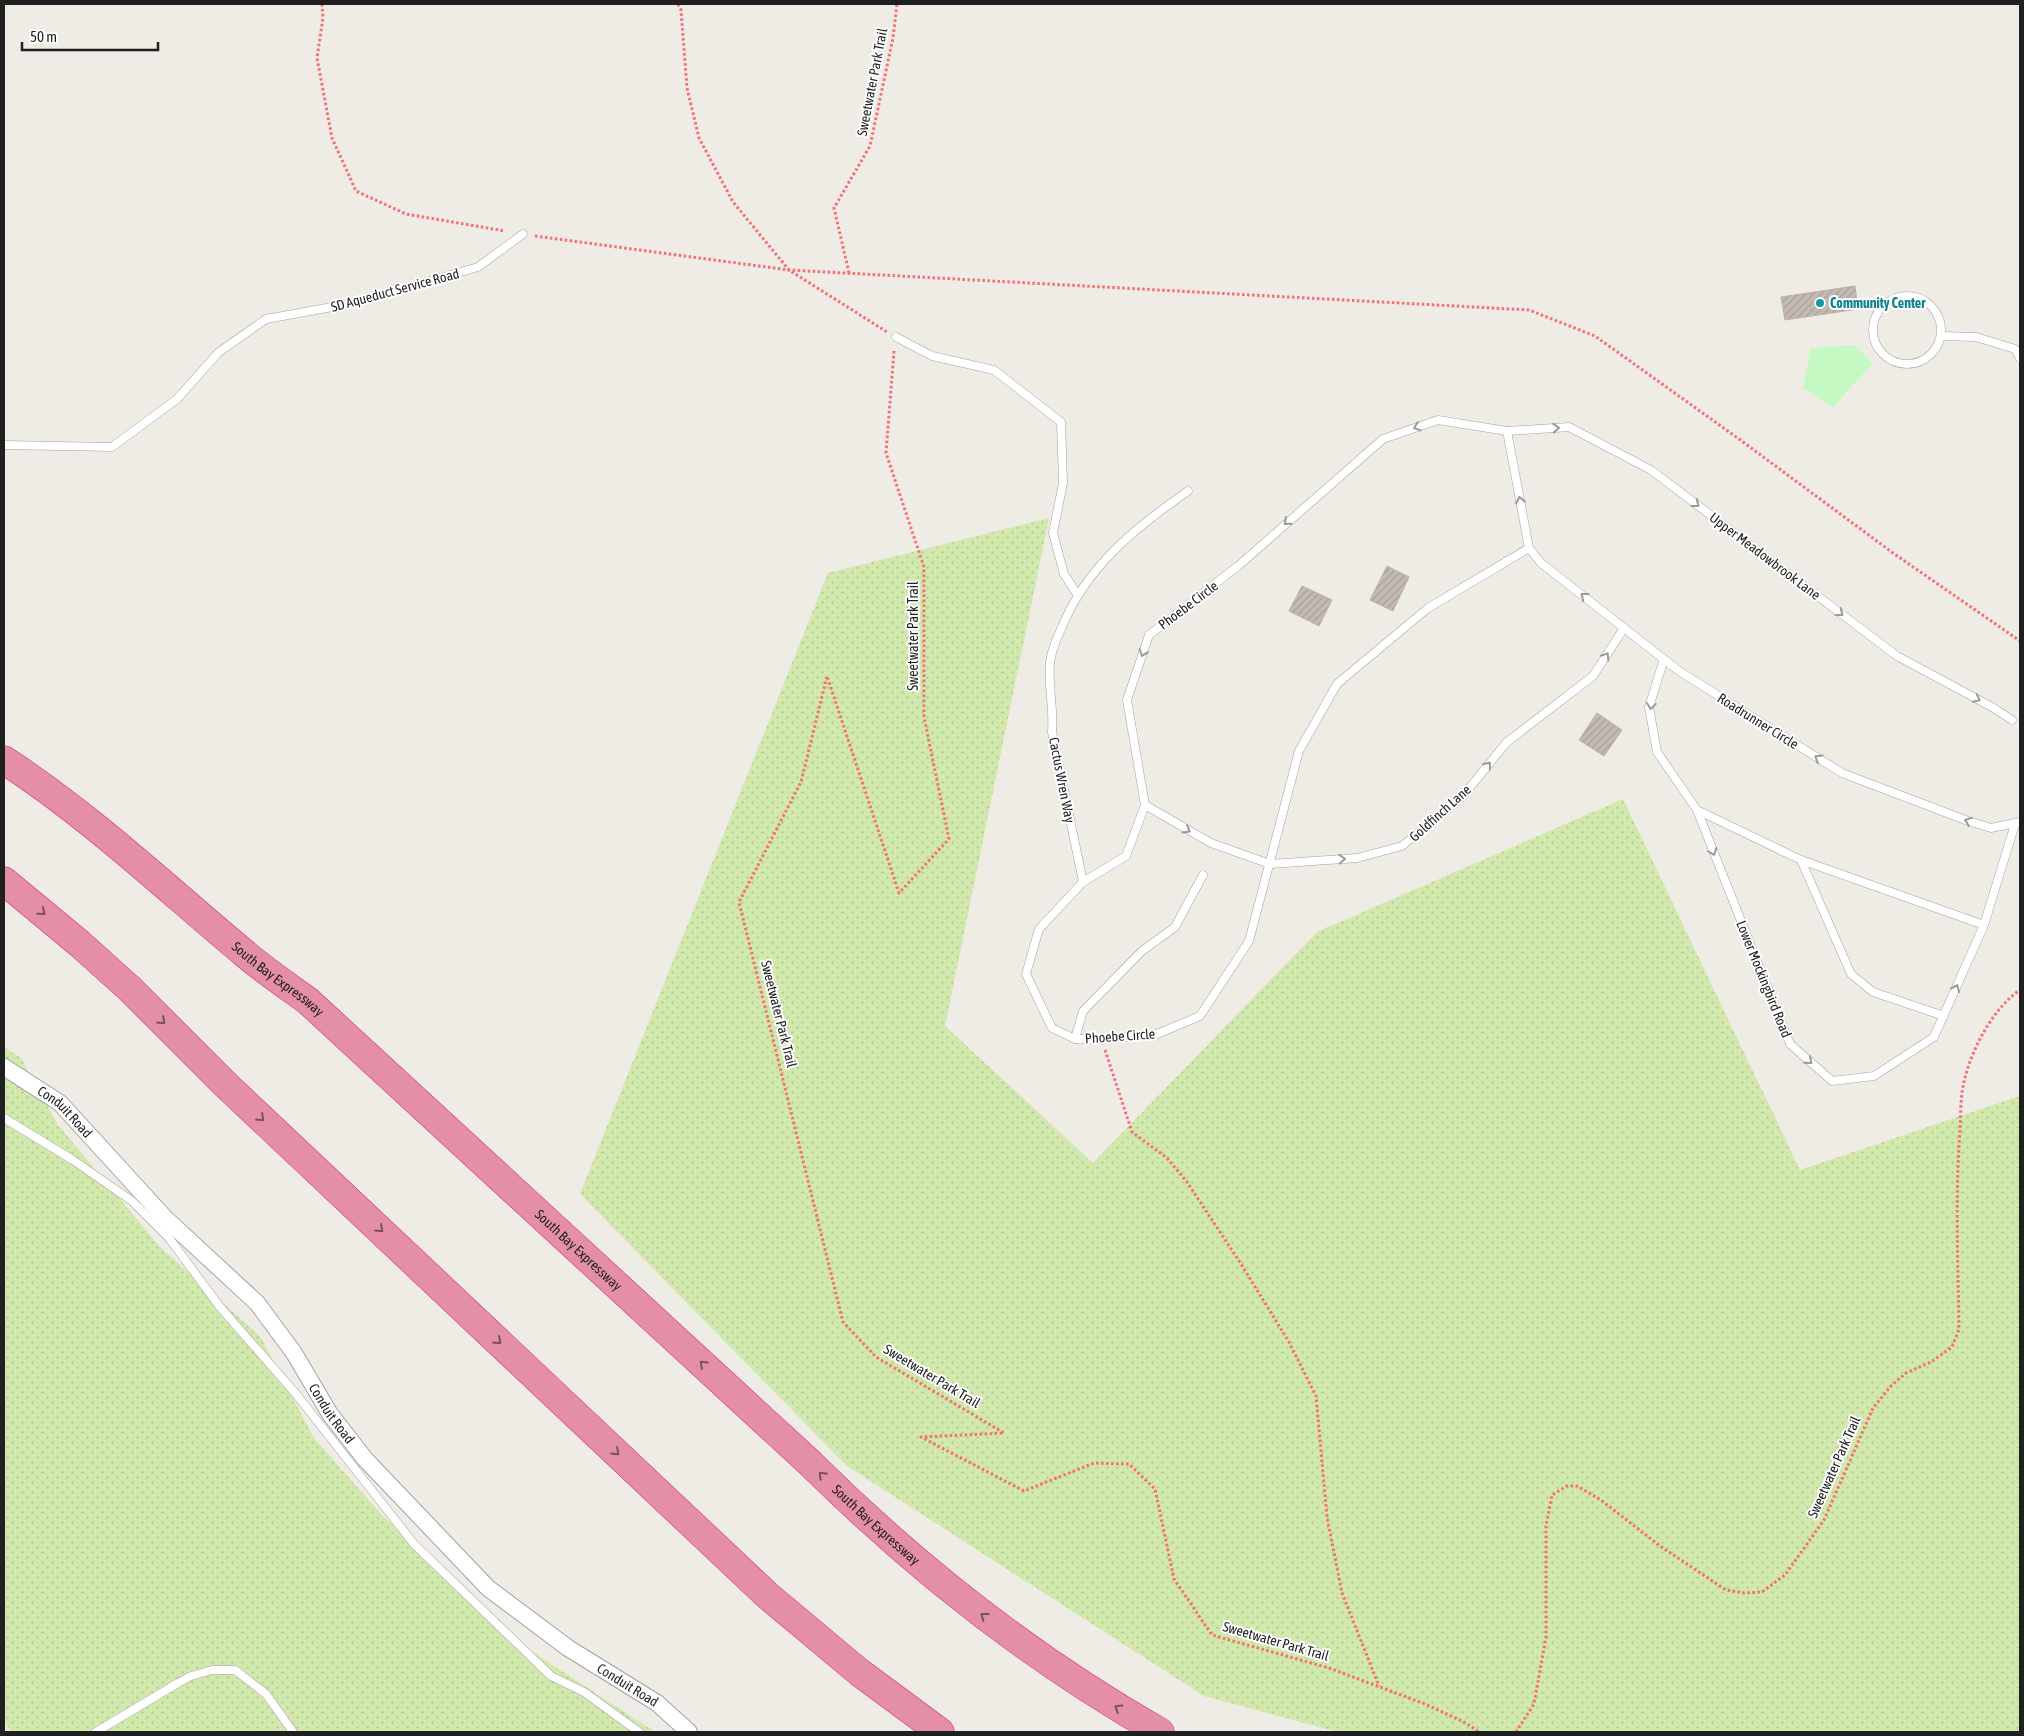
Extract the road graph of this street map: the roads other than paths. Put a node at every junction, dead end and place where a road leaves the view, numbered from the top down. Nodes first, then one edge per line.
1 (523, 234) road end
2 (1941, 336) junction
3 (896, 337) road end
4 (2020, 358) edge
5 (1507, 431) junction
6 (4, 445) edge
7 (1188, 491) dead end
8 (1529, 548) junction
9 (1077, 594) junction
10 (1624, 628) junction
11 (1664, 659) junction
12 (2012, 720) dead end
13 (4, 760) edge
14 (1144, 805) junction
15 (1697, 810) junction
16 (2018, 823) edge
17 (1801, 860) junction
18 (1270, 864) junction
19 (1202, 875) dead end
20 (4, 881) edge
21 (1083, 882) junction
22 (1984, 925) junction
23 (1944, 1016) junction
24 (1076, 1039) junction
25 (4, 1067) edge
26 (4, 1118) edge
27 (96, 1732) edge
28 (293, 1732) edge
29 (639, 1732) edge
30 (689, 1732) edge
31 (940, 1732) edge
32 (1160, 1732) edge

1 - 6 lane, SD Aqueduct Service Road
2 - 2 lane
2 - 4 lane
3 - 9 lane
8 -> 5 lane
5 -> 12 lane, Upper Meadowbrook Lane
5 -> 14 lane, Phoebe Circle
7 - 9 lane, Cactus Wren Way
10 -> 8 lane, Roadrunner Circle
8 - 18 lane, Phoebe Circle
9 - 21 lane, Cactus Wren Way
10 - 11 lane, Roadrunner Circle
18 -> 10 lane, Goldfinch Lane
11 -> 15 lane, Lower Mockingbird Road
16 -> 11 lane, Roadrunner Circle
32 -> 13 highway, South Bay Expressway
14 -> 18 lane, Goldfinch Lane
14 - 21 lane, Phoebe Circle
15 - 17 lane
15 -> 23 lane, Lower Mockingbird Road
16 - 22 lane, Lower Mockingbird Road
17 - 22 lane
17 - 23 lane
18 - 24 lane, Phoebe Circle
19 - 24 lane
20 -> 31 highway
21 - 24 lane, Phoebe Circle
23 -> 22 lane, Lower Mockingbird Road
25 - 30 street, Conduit Road
26 - 29 lane
27 - 28 lane

